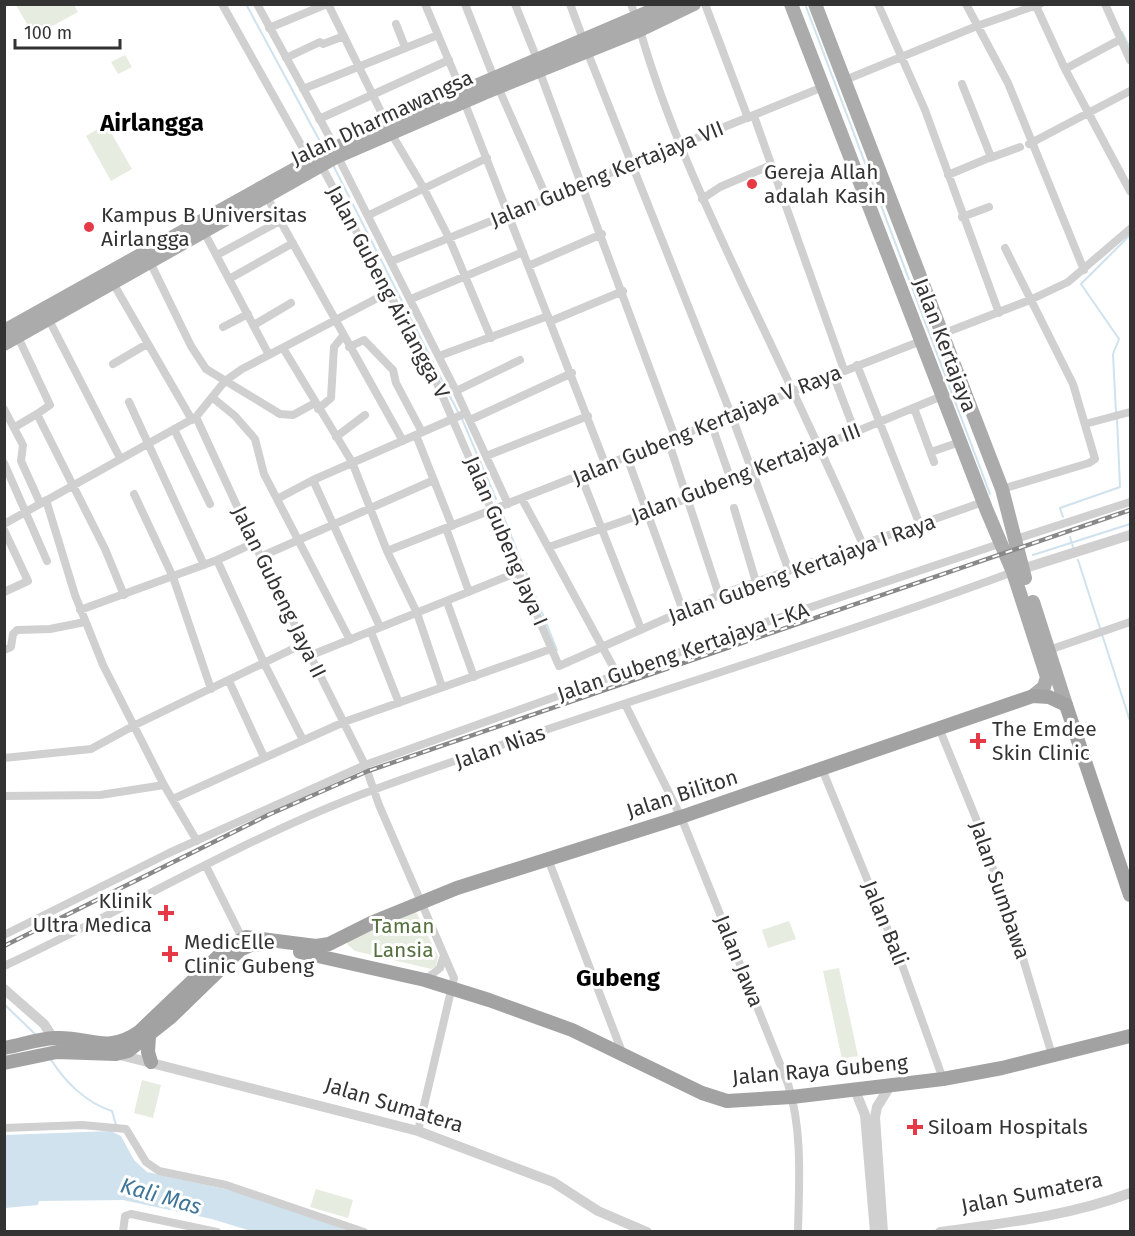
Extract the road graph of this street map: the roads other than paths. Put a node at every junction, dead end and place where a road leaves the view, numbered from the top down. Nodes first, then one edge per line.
1 (222, 4) edge
2 (256, 4) edge
3 (327, 4) edge
4 (425, 4) edge
5 (465, 4) edge
6 (515, 4) edge
7 (570, 4) edge
8 (693, 4) edge
9 (705, 4) edge
10 (791, 4) edge
11 (815, 4) edge
12 (878, 4) edge
13 (966, 4) edge
14 (1105, 4) edge
15 (665, 5) edge
16 (1038, 5) edge
17 (635, 18) edge
18 (396, 24) dead end
19 (978, 26) junction
20 (269, 28) junction
21 (438, 35) junction
22 (344, 36) junction
23 (1121, 39) junction
24 (585, 45) junction
25 (405, 47) junction
26 (286, 58) junction
27 (902, 59) junction
28 (449, 60) junction
29 (1131, 60) edge
30 (538, 64) junction
31 (359, 67) junction
32 (1065, 69) junction
33 (845, 80) junction
34 (496, 82) junction
35 (962, 84) dead end
36 (823, 87) junction
37 (303, 89) junction
38 (1131, 91) edge
39 (472, 93) junction
40 (373, 94) junction
41 (1087, 112) junction
42 (751, 117) junction
43 (319, 119) junction
44 (389, 128) junction
45 (854, 135) junction
46 (679, 144) junction
47 (1027, 145) junction
48 (327, 157) junction
49 (487, 158) junction
50 (990, 158) junction
51 (630, 163) junction
52 (771, 165) junction
53 (948, 175) junction
54 (583, 182) junction
55 (423, 187) junction
56 (1131, 191) edge
57 (267, 197) junction
58 (547, 198) junction
59 (702, 199) junction
60 (989, 207) dead end
61 (509, 214) junction
62 (369, 215) junction
63 (962, 217) junction
64 (280, 221) junction
65 (1131, 229) edge
66 (204, 232) junction
67 (602, 234) junction
68 (449, 238) junction
69 (293, 243) junction
70 (1005, 248) dead end
71 (523, 252) junction
72 (217, 255) junction
73 (392, 261) junction
74 (150, 262) junction
75 (528, 266) junction
76 (1084, 270) junction
77 (463, 277) junction
78 (229, 279) junction
79 (113, 283) junction
80 (623, 291) junction
81 (86, 292) junction
82 (389, 292) junction
83 (411, 299) junction
84 (1031, 302) junction
85 (291, 303) dead end
86 (999, 313) junction
87 (248, 314) junction
88 (334, 319) junction
89 (550, 319) junction
90 (49, 320) junction
91 (254, 325) junction
92 (223, 327) dead end
93 (4, 331) edge
94 (942, 334) junction
95 (344, 336) junction
96 (18, 337) junction
97 (491, 338) junction
98 (921, 341) junction
99 (4, 344) edge
100 (147, 344) junction
101 (349, 347) junction
102 (283, 348) junction
103 (269, 355) junction
104 (439, 356) junction
105 (520, 360) dead end
106 (113, 364) dead end
107 (857, 365) junction
108 (844, 370) junction
109 (572, 373) junction
110 (833, 374) junction
111 (225, 381) junction
112 (456, 391) junction
113 (793, 391) junction
114 (942, 396) junction
115 (213, 398) junction
116 (129, 402) dead end
117 (316, 406) junction
118 (914, 408) junction
119 (4, 409) edge
120 (1131, 412) edge
121 (37, 414) junction
122 (365, 414) dead end
123 (731, 414) junction
124 (588, 416) junction
125 (462, 417) junction
126 (194, 418) junction
127 (711, 423) junction
128 (878, 423) junction
129 (1084, 424) junction
130 (15, 428) junction
131 (174, 429) junction
132 (855, 432) junction
133 (419, 433) junction
134 (336, 437) junction
135 (672, 438) junction
136 (403, 441) junction
137 (149, 442) junction
138 (960, 442) junction
139 (820, 447) junction
140 (930, 452) junction
141 (486, 456) junction
142 (627, 457) junction
143 (120, 458) junction
144 (352, 462) junction
145 (934, 462) dead end
146 (4, 463) edge
147 (606, 466) junction
148 (753, 474) junction
149 (581, 476) junction
150 (313, 480) junction
151 (434, 480) junction
152 (732, 483) junction
153 (73, 486) junction
154 (1004, 488) junction
155 (134, 494) dead end
156 (277, 498) junction
157 (688, 498) junction
158 (522, 499) junction
159 (43, 501) junction
160 (1131, 501) edge
161 (210, 504) dead end
162 (508, 504) junction
163 (1006, 504) junction
164 (985, 507) junction
165 (370, 508) junction
166 (734, 508) dead end
167 (493, 510) junction
168 (26, 512) junction
169 (647, 512) junction
170 (333, 523) junction
171 (4, 524) edge
172 (920, 525) junction
173 (449, 527) junction
174 (602, 528) junction
175 (4, 530) edge
176 (1131, 535) edge
177 (297, 539) junction
178 (1007, 541) junction
179 (254, 543) junction
180 (863, 545) junction
181 (549, 547) junction
182 (387, 551) junction
183 (260, 557) junction
184 (217, 560) junction
185 (47, 561) dead end
186 (204, 565) junction
187 (789, 571) junction
188 (1018, 571) junction
189 (518, 572) junction
190 (173, 577) junction
191 (756, 582) junction
192 (4, 592) edge
193 (469, 592) junction
194 (124, 595) junction
195 (719, 595) junction
196 (447, 602) junction
197 (80, 610) junction
198 (683, 611) junction
199 (417, 613) junction
200 (85, 622) junction
201 (1131, 622) edge
202 (380, 627) junction
203 (641, 629) junction
204 (371, 632) junction
205 (350, 640) junction
206 (303, 644) junction
207 (604, 647) junction
208 (551, 649) junction
209 (4, 650) edge
210 (1049, 650) junction
211 (309, 656) junction
212 (264, 663) junction
213 (558, 664) joint
214 (617, 675) junction
215 (474, 677) junction
216 (229, 681) junction
217 (442, 687) junction
218 (211, 689) junction
219 (1033, 696) junction
220 (399, 702) junction
221 (625, 704) junction
222 (1066, 705) junction
223 (344, 722) junction
224 (135, 725) junction
225 (939, 728) junction
226 (303, 740) junction
227 (264, 757) junction
228 (4, 758) edge
229 (365, 765) junction
230 (822, 769) junction
231 (164, 785) junction
232 (374, 790) junction
233 (4, 796) edge
234 (173, 799) junction
235 (681, 817) junction
236 (196, 841) junction
237 (548, 859) junction
238 (206, 866) junction
239 (1131, 896) edge
240 (421, 902) junction
241 (4, 935) edge
242 (347, 936) junction
243 (242, 938) junction
244 (444, 958) junction
245 (354, 964) junction
246 (4, 966) edge
247 (425, 980) junction
248 (4, 989) edge
249 (453, 989) junction
250 (149, 1036) junction
251 (1131, 1036) edge
252 (46, 1045) junction
253 (4, 1048) edge
254 (622, 1052) junction
255 (116, 1054) junction
256 (1052, 1055) junction
257 (151, 1062) junction
258 (4, 1063) edge
259 (943, 1079) junction
260 (890, 1086) junction
261 (855, 1090) junction
262 (792, 1097) junction
263 (4, 1128) edge
264 (418, 1131) junction
265 (872, 1150) junction
266 (1131, 1193) edge
267 (954, 1231) edge
268 (123, 1232) edge
269 (217, 1232) edge
270 (364, 1232) edge
271 (647, 1232) edge
272 (798, 1232) edge
273 (874, 1232) edge
274 (883, 1232) edge
275 (940, 1232) edge

1 - 48 street
2 - 20 street
3 - 20 street
3 - 22 street
4 - 21 street
5 - 34 street
6 - 30 street
7 - 24 street
8 - 17 main road, Jalan Dharmawangsa
9 - 42 street
10 - 36 main road, Jalan Kertajaya
11 - 33 main road, Jalan Kertajaya
12 - 27 street
13 - 19 street
14 - 23 street
15 - 17 main road, Jalan Dharmawangsa
16 - 19 street
16 - 32 street
17 - 24 main road, Jalan Dharmawangsa
17 - 46 street
18 - 25 street
19 - 27 street
19 - 47 street
20 - 26 street
21 - 25 street
21 - 28 street
22 - 26 street
22 - 31 street
23 - 29 street
23 - 32 street
24 - 30 main road, Jalan Dharmawangsa
24 - 51 street
25 - 31 street
26 - 37 street
27 - 33 street
27 - 53 street
28 - 39 street
28 - 40 street
30 - 34 main road, Jalan Dharmawangsa
30 - 54 street
31 - 37 street
31 - 40 street
32 - 41 street
33 - 45 main road, Jalan Kertajaya
34 - 39 main road, Jalan Dharmawangsa
34 - 58 street
35 - 50 street
36 - 42 street, Jalan Gubeng Kertajaya VII
36 - 45 main road, Jalan Kertajaya
37 - 43 street
38 - 41 street
39 - 44 main road, Jalan Dharmawangsa
39 - 49 street
40 - 43 street
40 - 44 street
41 - 47 street
41 - 56 street
42 - 46 street, Jalan Gubeng Kertajaya VII
42 - 52 street
43 - 48 street
44 - 48 main road, Jalan Dharmawangsa
44 - 55 street
45 - 94 main road, Jalan Kertajaya
45 - 98 main road, Jalan Kertajaya
46 - 51 street, Jalan Gubeng Kertajaya VII
46 - 59 street
47 - 50 street
47 - 76 street
48 - 57 main road, Jalan Dharmawangsa
48 - 62 street
48 - 81 main road, Jalan Dharmawangsa
48 - 82 street, Jalan Gubeng Airlangga V
49 - 55 street
49 - 61 street
50 - 53 street
51 - 54 street, Jalan Gubeng Kertajaya VII
51 - 123 street
52 - 59 street
52 - 108 street
53 - 63 street
54 - 58 street, Jalan Gubeng Kertajaya VII
54 - 67 street
55 - 62 street
55 - 68 street
57 - 64 street
57 - 66 main road, Jalan Dharmawangsa
58 - 61 street, Jalan Gubeng Kertajaya VII
59 - 113 street
60 - 63 street
61 - 68 street, Jalan Gubeng Kertajaya VII
61 - 71 street
62 - 73 street
63 - 86 street
64 - 69 street
64 - 72 street
65 - 76 street
66 - 72 street
66 - 74 main road, Jalan Dharmawangsa
67 - 75 street
67 - 80 street
68 - 73 street, Jalan Gubeng Kertajaya VII
68 - 77 street
69 - 78 street
69 - 88 street
70 - 84 street
71 - 75 street
71 - 77 street
72 - 78 street
73 - 83 street
74 - 79 main road, Jalan Dharmawangsa
74 - 111 street
75 - 89 street
76 - 84 street
77 - 83 street
77 - 97 street
78 - 87 street
79 - 81 main road, Jalan Dharmawangsa
79 - 100 street, Jalan Gubeng Jaya II
80 - 89 street
80 - 135 street
81 - 90 main road, Jalan Dharmawangsa
81 - 93 main road, Jalan Dharmawangsa
82 - 88 street
82 - 125 street, Jalan Gubeng Airlangga V
83 - 104 street
84 - 86 street
84 - 129 street
85 - 91 street
86 - 94 street
87 - 91 street
87 - 92 street
88 - 95 street
88 - 102 street
89 - 97 street
89 - 109 street
90 - 96 main road, Jalan Dharmawangsa
90 - 143 street
91 - 103 street
94 - 154 main road, Jalan Kertajaya
95 - 101 street
95 - 117 street
96 - 99 main road, Jalan Dharmawangsa
96 - 121 street
97 - 104 street
98 - 107 street, Jalan Gubeng Kertajaya V Raya
98 - 114 main road, Jalan Kertajaya
100 - 106 street
100 - 126 street, Jalan Gubeng Jaya II
101 - 133 street
101 - 136 street
102 - 103 street
102 - 117 street
103 - 111 street
104 - 112 street
105 - 112 street
107 - 108 street, Jalan Gubeng Kertajaya V Raya
107 - 128 street
108 - 110 street, Jalan Gubeng Kertajaya V Raya
109 - 124 street
109 - 125 street
110 - 113 street, Jalan Gubeng Kertajaya V Raya
110 - 132 street
111 - 115 street
111 - 117 street
112 - 125 street
113 - 123 street, Jalan Gubeng Kertajaya V Raya
113 - 139 street
114 - 118 street, Jalan Gubeng Kertajaya III
114 - 138 main road, Jalan Kertajaya
115 - 126 street
115 - 156 street
116 - 137 street
117 - 134 street
118 - 128 street, Jalan Gubeng Kertajaya III
118 - 140 street
119 - 130 street
120 - 129 street
121 - 130 street
121 - 153 street
122 - 134 street
123 - 127 street, Jalan Gubeng Kertajaya V Raya
123 - 148 street
124 - 141 street
124 - 147 street
125 - 133 street
125 - 141 street
125 - 167 street, Jalan Gubeng Jaya I
126 - 131 street
126 - 179 street, Jalan Gubeng Jaya II
127 - 135 street, Jalan Gubeng Kertajaya V Raya
127 - 152 street
128 - 132 street, Jalan Gubeng Kertajaya III
128 - 172 street
129 - 154 street
130 - 159 street
131 - 137 street
131 - 161 street
132 - 139 street, Jalan Gubeng Kertajaya III
133 - 136 street
133 - 151 street
134 - 144 street
135 - 142 street, Jalan Gubeng Kertajaya V Raya
135 - 157 street
136 - 144 street
137 - 143 street
137 - 186 street
138 - 140 street
138 - 164 main road, Jalan Kertajaya
139 - 148 street, Jalan Gubeng Kertajaya III
139 - 180 street
140 - 145 street
141 - 162 street
142 - 147 street, Jalan Gubeng Kertajaya V Raya
142 - 169 street
143 - 153 street
144 - 150 street
144 - 165 street
146 - 168 street
147 - 149 street, Jalan Gubeng Kertajaya V Raya
148 - 152 street, Jalan Gubeng Kertajaya III
148 - 187 street
149 - 158 street, Jalan Gubeng Kertajaya V Raya
149 - 174 street
150 - 156 street
150 - 170 street
151 - 165 street
151 - 173 street
152 - 157 street, Jalan Gubeng Kertajaya III
153 - 159 street
153 - 194 street
154 - 163 main road, Jalan Kertajaya
155 - 190 street
156 - 177 street
157 - 169 street, Jalan Gubeng Kertajaya III
157 - 195 street
158 - 162 street, Jalan Gubeng Kertajaya V Raya
158 - 181 street
159 - 168 street
159 - 197 street
160 - 178 street, Jalan Gubeng Kertajaya I-KA
162 - 167 street, Jalan Gubeng Kertajaya V Raya
163 - 164 main road
163 - 178 main road, Jalan Kertajaya
164 - 172 street, Jalan Gubeng Kertajaya I Raya
164 - 178 main road, Jalan Kertajaya
165 - 170 street
165 - 182 street
166 - 191 street
167 - 173 street, Jalan Gubeng Kertajaya V Raya
167 - 189 street, Jalan Gubeng Jaya I
168 - 171 street
168 - 185 street
169 - 174 street, Jalan Gubeng Kertajaya III
169 - 198 street
170 - 177 street
170 - 202 street
172 - 180 street, Jalan Gubeng Kertajaya I Raya
173 - 182 street, Jalan Gubeng Kertajaya V Raya
173 - 193 street
174 - 181 street, Jalan Gubeng Kertajaya III
174 - 203 street
175 - 192 street
176 - 188 street, Jalan Nias
177 - 183 street
177 - 205 street
178 - 188 main road, Jalan Kertajaya
178 - 214 street, Jalan Gubeng Kertajaya I-KA
179 - 183 street, Jalan Gubeng Jaya II
179 - 184 street
180 - 187 street, Jalan Gubeng Kertajaya I Raya
181 - 207 street
182 - 199 street
183 - 206 street, Jalan Gubeng Jaya II
184 - 186 street
184 - 212 street
186 - 190 street
187 - 191 street, Jalan Gubeng Kertajaya I Raya
188 - 210 main road, Jalan Kertajaya
188 - 219 main road, Jalan Kertajaya
188 - 221 street, Jalan Nias
189 - 193 street
189 - 208 street, Jalan Gubeng Jaya I
190 - 194 street
190 - 218 street
191 - 195 street, Jalan Gubeng Kertajaya I Raya
193 - 196 street
194 - 197 street
195 - 198 street, Jalan Gubeng Kertajaya I Raya
196 - 199 street
196 - 215 street
197 - 200 street
198 - 203 street, Jalan Gubeng Kertajaya I Raya
199 - 202 street
199 - 217 street
200 - 209 street
200 - 224 street
201 - 210 street
202 - 204 street
203 - 207 street, Jalan Gubeng Kertajaya I Raya
204 - 205 street
204 - 220 street
205 - 211 street
206 - 211 street, Jalan Gubeng Jaya II
206 - 212 street
207 - 213 street, Jalan Gubeng Kertajaya I Raya
207 - 214 street
208 - 213 street, Jalan Gubeng Jaya I
208 - 215 street
210 - 222 main road, Jalan Kertajaya
211 - 223 street, Jalan Gubeng Jaya II
212 - 216 street
212 - 226 street
214 - 229 street, Jalan Gubeng Kertajaya I-KA
215 - 217 street
216 - 218 street
216 - 227 street
217 - 220 street
218 - 224 street
219 - 222 highway
219 - 225 highway, Jalan Biliton
220 - 223 street
221 - 232 street, Jalan Nias
221 - 235 street, Jalan Jawa
222 - 239 highway
223 - 226 street
223 - 229 street, Jalan Gubeng Jaya II
224 - 228 street
224 - 231 street
225 - 230 highway, Jalan Biliton
225 - 256 street, Jalan Sumbawa
226 - 227 street
227 - 234 street
229 - 232 street, Jalan Gubeng Jaya II
229 - 236 street, Jalan Gubeng Kertajaya I-KA
230 - 235 highway, Jalan Biliton
230 - 259 street, Jalan Bali
231 - 233 street
231 - 234 street
232 - 238 street, Jalan Nias
232 - 240 street, Jalan Gubeng Jaya II
234 - 236 street
235 - 237 highway, Jalan Biliton
235 - 262 street, Jalan Jawa
236 - 241 street, Jalan Gubeng Kertajaya I-KA
237 - 240 highway, Jalan Biliton
237 - 254 street
238 - 243 street
238 - 246 street, Jalan Nias
240 - 242 highway, Jalan Biliton
240 - 244 street, Jalan Gubeng Jaya II
242 - 243 highway
242 - 245 highway
243 - 252 highway, Jalan Sumatera
244 - 247 street
244 - 249 street, Jalan Gubeng Jaya II
245 - 247 highway, Jalan Raya Gubeng
245 - 250 highway, Jalan Sumatera
247 - 249 highway, Jalan Raya Gubeng
248 - 252 street
249 - 254 highway, Jalan Raya Gubeng
249 - 264 street
250 - 255 highway, Jalan Sumatera
250 - 257 highway
251 - 256 highway, Jalan Raya Gubeng
252 - 253 highway, Jalan Sumatera
252 - 255 highway, Jalan Sumatera
252 - 258 highway, Jalan Sumatera
254 - 262 highway, Jalan Raya Gubeng
255 - 257 street, Jalan Sumatera
256 - 259 highway, Jalan Raya Gubeng
257 - 264 street, Jalan Sumatera
259 - 260 highway, Jalan Raya Gubeng
260 - 261 highway, Jalan Raya Gubeng
260 - 265 street
261 - 262 highway, Jalan Raya Gubeng
261 - 265 street
262 - 272 street, Jalan Jawa
263 - 270 street
264 - 271 street, Jalan Sumatera
265 - 273 street
265 - 274 street
266 - 267 street, Jalan Sumatera
267 - 275 street, Jalan Sumatera
268 - 269 street

